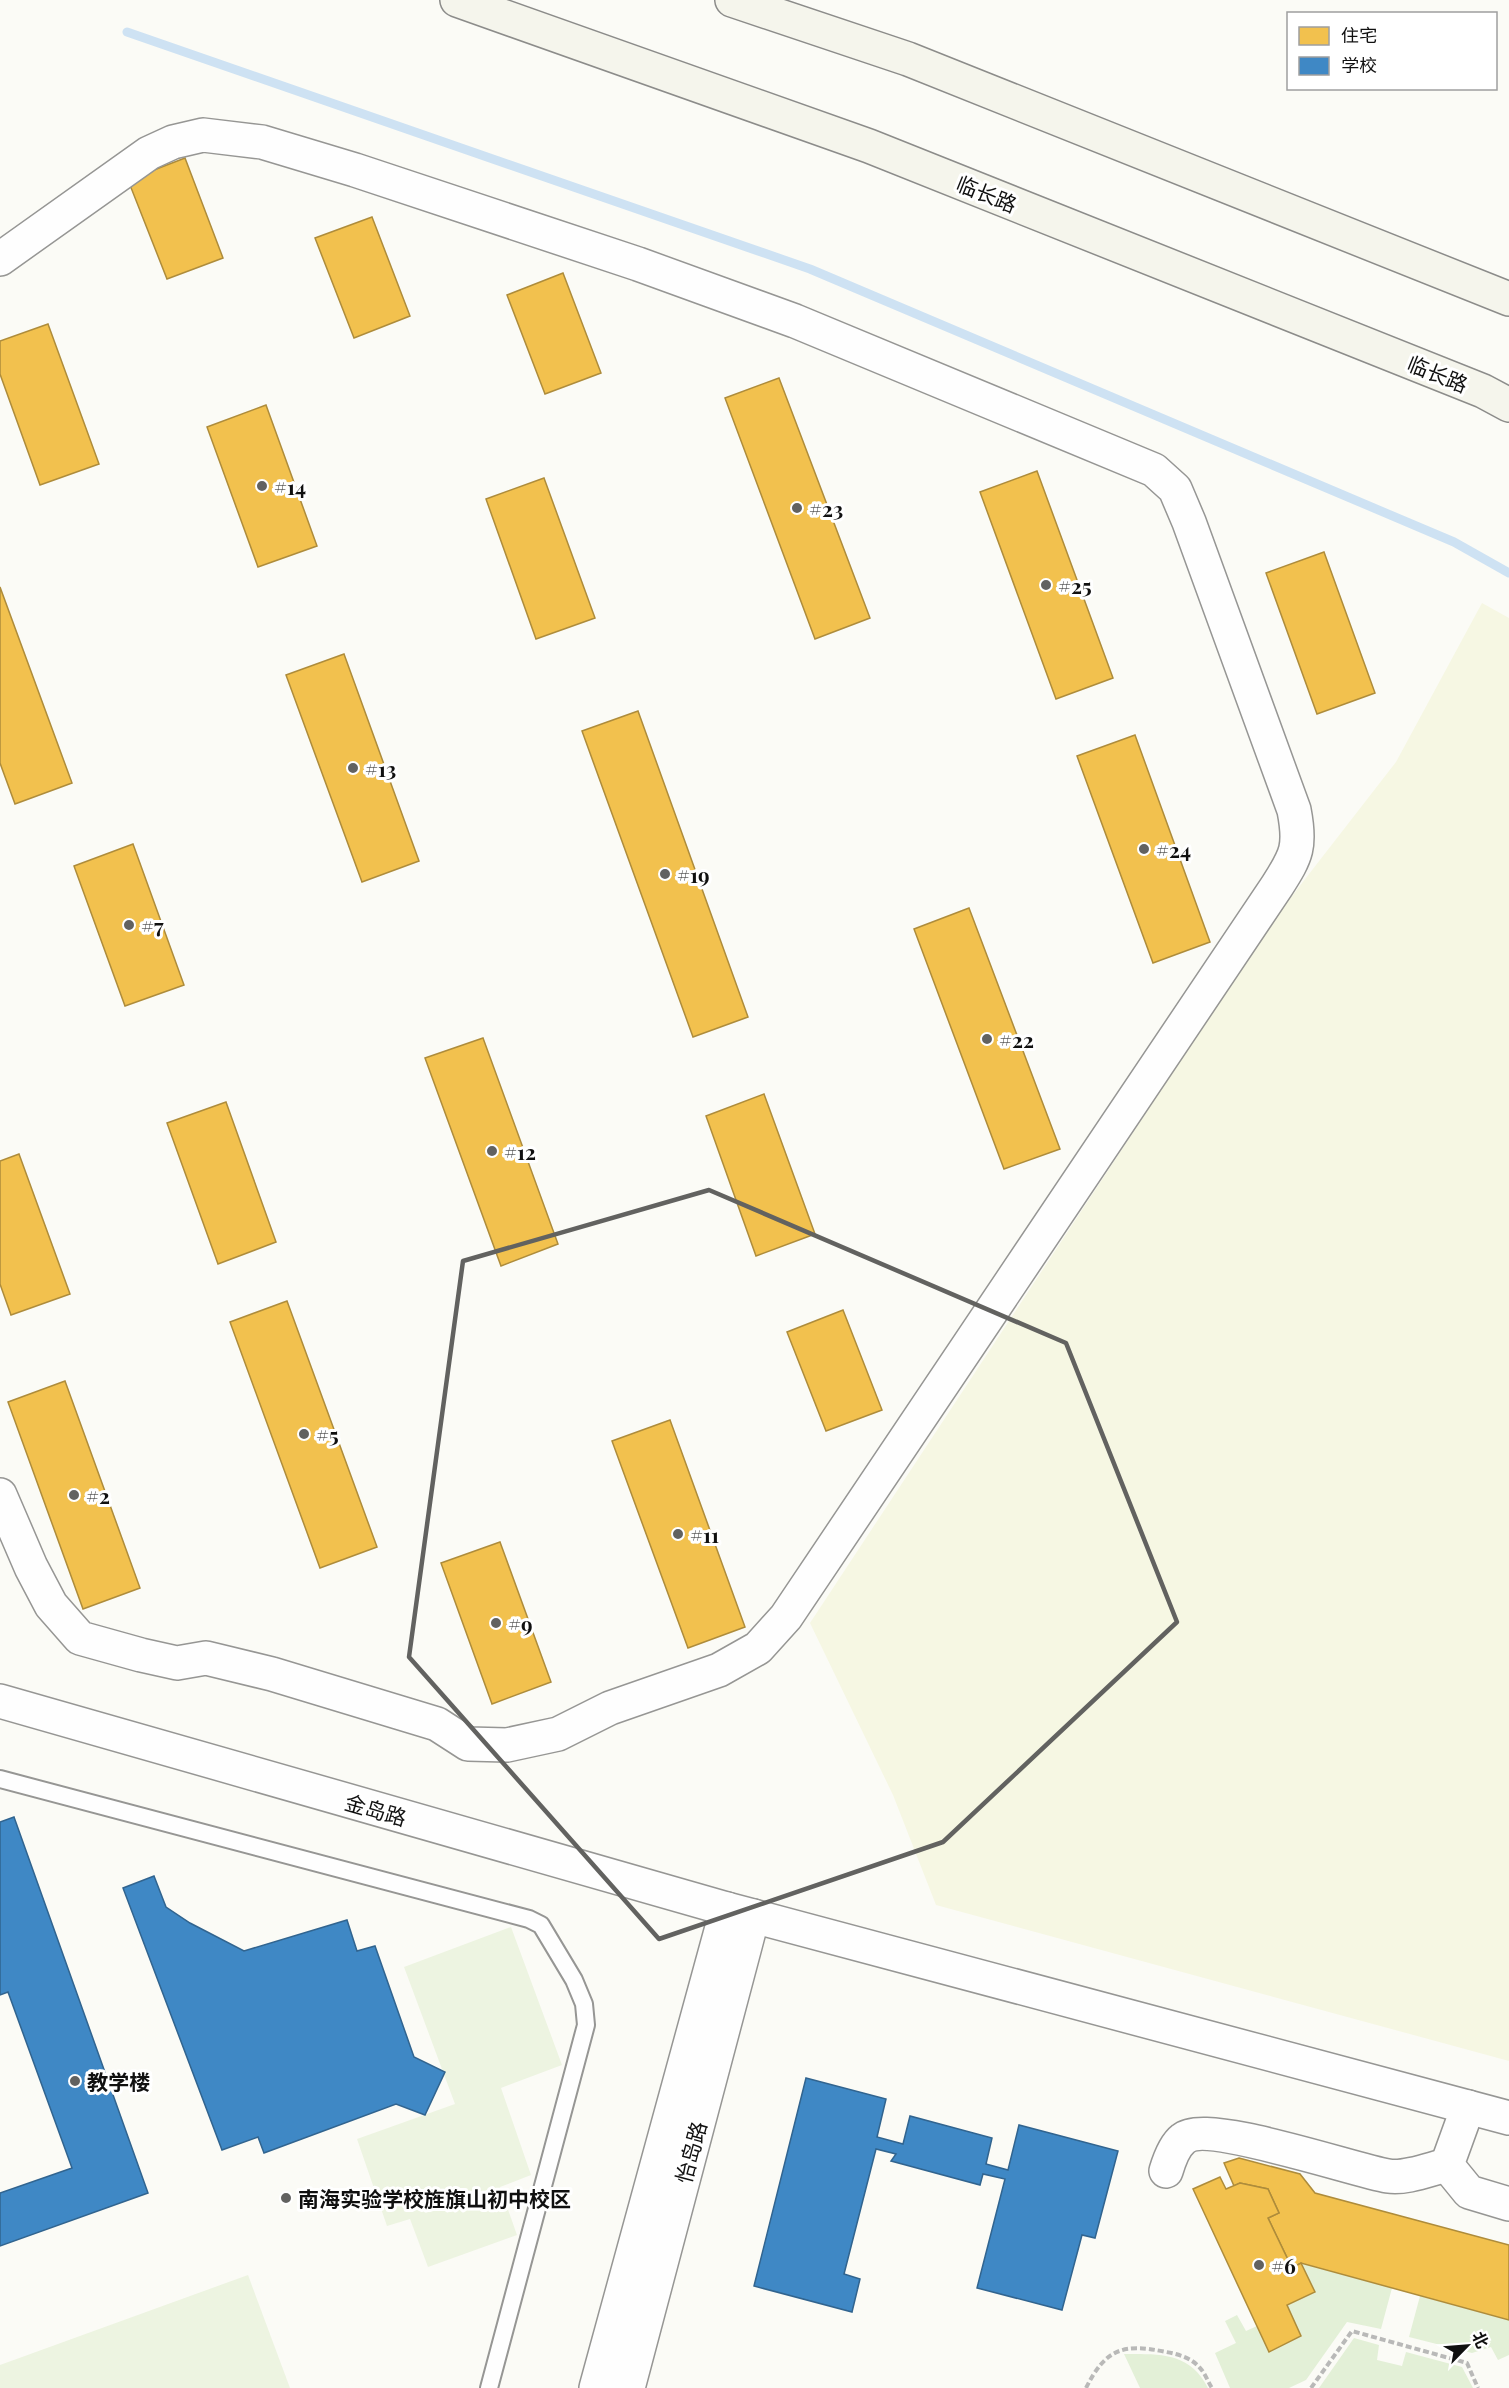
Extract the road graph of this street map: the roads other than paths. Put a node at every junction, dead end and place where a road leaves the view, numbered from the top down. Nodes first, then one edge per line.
1 (458, 0) edge
2 (732, 0) edge
3 (0, 259) edge
4 (1509, 299) edge
5 (1509, 405) edge
6 (0, 1496) edge
7 (0, 1701) edge
8 (0, 1779) edge
9 (740, 1912) junction
10 (1468, 2108) junction
11 (1509, 2118) edge
12 (1447, 2165) junction
13 (1166, 2171) dead end
14 (1509, 2204) edge
15 (489, 2388) edge
16 (596, 2388) edge
17 (628, 2388) edge

1 - 5 main road, 临长路
2 - 4 main road
3 - 6 street
7 - 9 street, 金岛路
8 - 15 lane
9 - 10 street, 金岛路
9 - 16 street
9 - 17 street, 怡岛路
10 - 11 street, 金岛路
10 - 12 street
12 - 13 street
12 - 14 street

